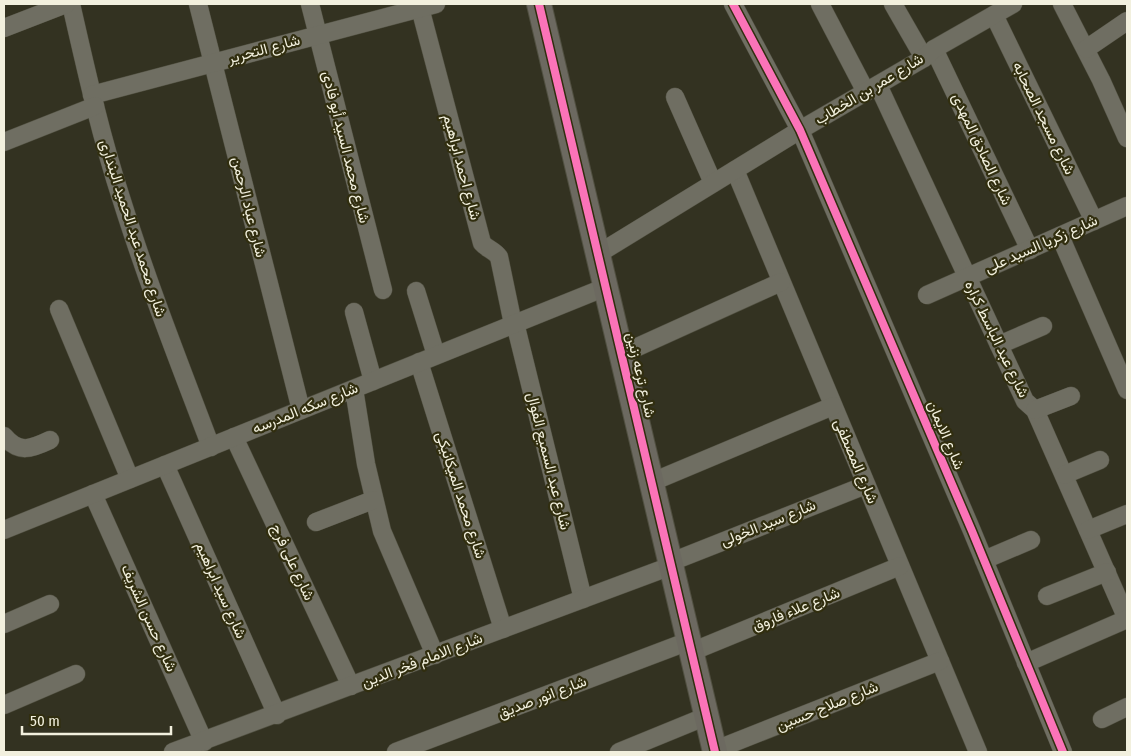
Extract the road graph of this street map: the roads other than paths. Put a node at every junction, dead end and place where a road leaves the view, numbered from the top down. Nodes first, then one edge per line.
1 (66, 4) edge
2 (71, 4) edge
3 (198, 4) edge
4 (310, 4) edge
5 (539, 4) edge
6 (733, 4) edge
7 (820, 4) edge
8 (893, 4) edge
9 (1062, 4) edge
10 (425, 5) edge
11 (1004, 8) edge
12 (1127, 21) edge
13 (4, 28) edge
14 (318, 34) junction
15 (1086, 49) junction
16 (929, 53) junction
17 (213, 63) junction
18 (872, 88) junction
19 (674, 97) dead end
20 (93, 101) junction
21 (1122, 109) edge
22 (800, 130) junction
23 (1127, 138) edge
24 (4, 142) edge
25 (734, 170) junction
26 (713, 183) junction
27 (1127, 206) edge
28 (1094, 221) junction
29 (1060, 236) junction
30 (1030, 250) junction
31 (598, 254) junction
32 (967, 277) junction
33 (781, 282) junction
34 (606, 287) junction
35 (383, 290) dead end
36 (416, 291) dead end
37 (927, 295) dead end
38 (59, 309) dead end
39 (354, 312) dead end
40 (514, 323) junction
41 (1043, 326) dead end
42 (998, 345) junction
43 (622, 354) junction
44 (436, 355) junction
45 (419, 362) junction
46 (373, 381) junction
47 (354, 388) junction
48 (1127, 390) edge
49 (1071, 396) dead end
50 (833, 406) junction
51 (301, 410) junction
52 (1035, 410) junction
53 (4, 436) edge
54 (234, 437) junction
55 (50, 440) dead end
56 (211, 447) junction
57 (1100, 460) dead end
58 (165, 465) junction
59 (1064, 475) junction
60 (130, 480) junction
61 (652, 482) junction
62 (866, 485) junction
63 (93, 494) junction
64 (373, 500) junction
65 (1127, 514) edge
66 (316, 522) dead end
67 (4, 530) edge
68 (1088, 530) junction
69 (1031, 540) dead end
70 (984, 560) junction
71 (671, 564) junction
72 (900, 566) junction
73 (1106, 572) junction
74 (1121, 589) edge
75 (1047, 596) dead end
76 (583, 599) junction
77 (50, 604) dead end
78 (1127, 619) edge
79 (4, 624) edge
80 (503, 629) junction
81 (690, 646) junction
82 (435, 655) junction
83 (940, 661) junction
84 (1026, 663) junction
85 (76, 674) dead end
86 (351, 686) junction
87 (4, 704) edge
88 (1127, 708) edge
89 (277, 715) junction
90 (707, 716) junction
91 (1102, 718) dead end
92 (204, 742) junction
93 (715, 751) edge
94 (173, 752) edge
95 (396, 752) edge
96 (619, 752) edge
97 (978, 752) edge
98 (1063, 752) edge

1 - 13 street
2 - 20 street, شارع محمد عبد الحميد البندارى
3 - 17 street, شارع عباد الرحمن
4 - 14 street, شارع محمد السيد أبو فادى
5 - 31 street, شارع ترعه زنين
6 - 22 street, شارع الايمان
7 - 18 street, شارع عبد الباسط كراره
8 - 16 street, شارع الصادق المهدى
9 - 15 street
10 - 14 street, شارع التحرير
10 - 40 street, شارع احمد ابراهيم
11 - 16 street, شارع عمر بن الخطاب
11 - 28 street, شارع مسجد الصحابه
12 - 15 street
14 - 17 street, شارع التحرير
14 - 35 street, شارع محمد السيد أبو فادى
15 - 21 street
16 - 18 street, شارع عمر بن الخطاب
16 - 30 street, شارع الصادق المهدى
17 - 20 street, شارع التحرير
17 - 51 street, شارع عباد الرحمن
18 - 22 street, شارع عمر بن الخطاب
18 - 32 street, شارع عبد الباسط كراره
19 - 26 street
20 - 24 street, شارع التحرير
20 - 56 street, شارع محمد عبد الحميد البندارى
21 - 23 street
22 - 25 street, شارع عمر بن الخطاب
22 - 70 street, شارع الايمان
25 - 26 street, شارع عمر بن الخطاب
25 - 33 street, شارع المصطفى
26 - 31 street, شارع عمر بن الخطاب
27 - 28 street, شارع زكريا السيد على
28 - 29 street, شارع زكريا السيد على
29 - 30 street, شارع زكريا السيد على
29 - 48 street
30 - 32 street, شارع زكريا السيد على
31 - 34 street, شارع ترعه زنين
32 - 37 street, شارع زكريا السيد على
32 - 42 street, شارع عبد الباسط كراره
33 - 43 street
33 - 50 street, شارع المصطفى
34 - 40 street, شارع سكه المدرسه
34 - 43 street, شارع ترعه زنين
36 - 44 street
38 - 60 street
39 - 46 street
40 - 44 street, شارع سكه المدرسه
40 - 76 street, شارع عبد السميع الفوال
41 - 42 street
42 - 52 street, شارع عبد الباسط كراره
43 - 61 street, شارع ترعه زنين
44 - 45 street, شارع سكه المدرسه
45 - 46 street, شارع سكه المدرسه
45 - 80 street, شارع محمد الميكانيكى
46 - 47 street, شارع سكه المدرسه
47 - 51 street, شارع سكه المدرسه
47 - 64 street
49 - 52 street
50 - 61 street
50 - 62 street, شارع المصطفى
51 - 54 street, شارع سكه المدرسه
52 - 59 street, شارع عبد الباسط كراره
53 - 55 street
54 - 56 street, شارع سكه المدرسه
54 - 86 street, شارع على فرج
56 - 58 street, شارع سكه المدرسه
57 - 59 street
58 - 60 street, شارع سكه المدرسه
58 - 89 street, شارع سيد ابراهيم
59 - 68 street, شارع عبد الباسط كراره
60 - 63 street, شارع سكه المدرسه
61 - 71 street, شارع ترعه زنين
62 - 71 street, شارع سيد الخولى
62 - 72 street, شارع المصطفى
63 - 67 street, شارع سكه المدرسه
63 - 92 street, شارع حسن الشريف
64 - 66 street
64 - 82 street
65 - 68 street
68 - 73 street, شارع عبد الباسط كراره
69 - 70 street
70 - 84 street, شارع الايمان
71 - 76 street, شارع الامام فخر الدين
71 - 81 street, شارع ترعه زنين
72 - 81 street, شارع علاء فاروق
72 - 83 street, شارع المصطفى
73 - 74 street, شارع عبد الباسط كراره
73 - 75 street
74 - 78 street, شارع عبد الباسط كراره
76 - 80 street, شارع الامام فخر الدين
77 - 79 street
78 - 84 street
80 - 82 street, شارع الامام فخر الدين
81 - 90 street, شارع ترعه زنين
81 - 95 street, شارع انور صديق
82 - 86 street, شارع الامام فخر الدين
83 - 93 street, شارع صلاح حسين
83 - 97 street, شارع المصطفى
84 - 98 street, شارع الايمان
85 - 87 street
86 - 89 street, شارع الامام فخر الدين
88 - 91 street
89 - 92 street, شارع الامام فخر الدين
90 - 93 street, شارع ترعه زنين
90 - 96 street
92 - 94 street, شارع الامام فخر الدين

